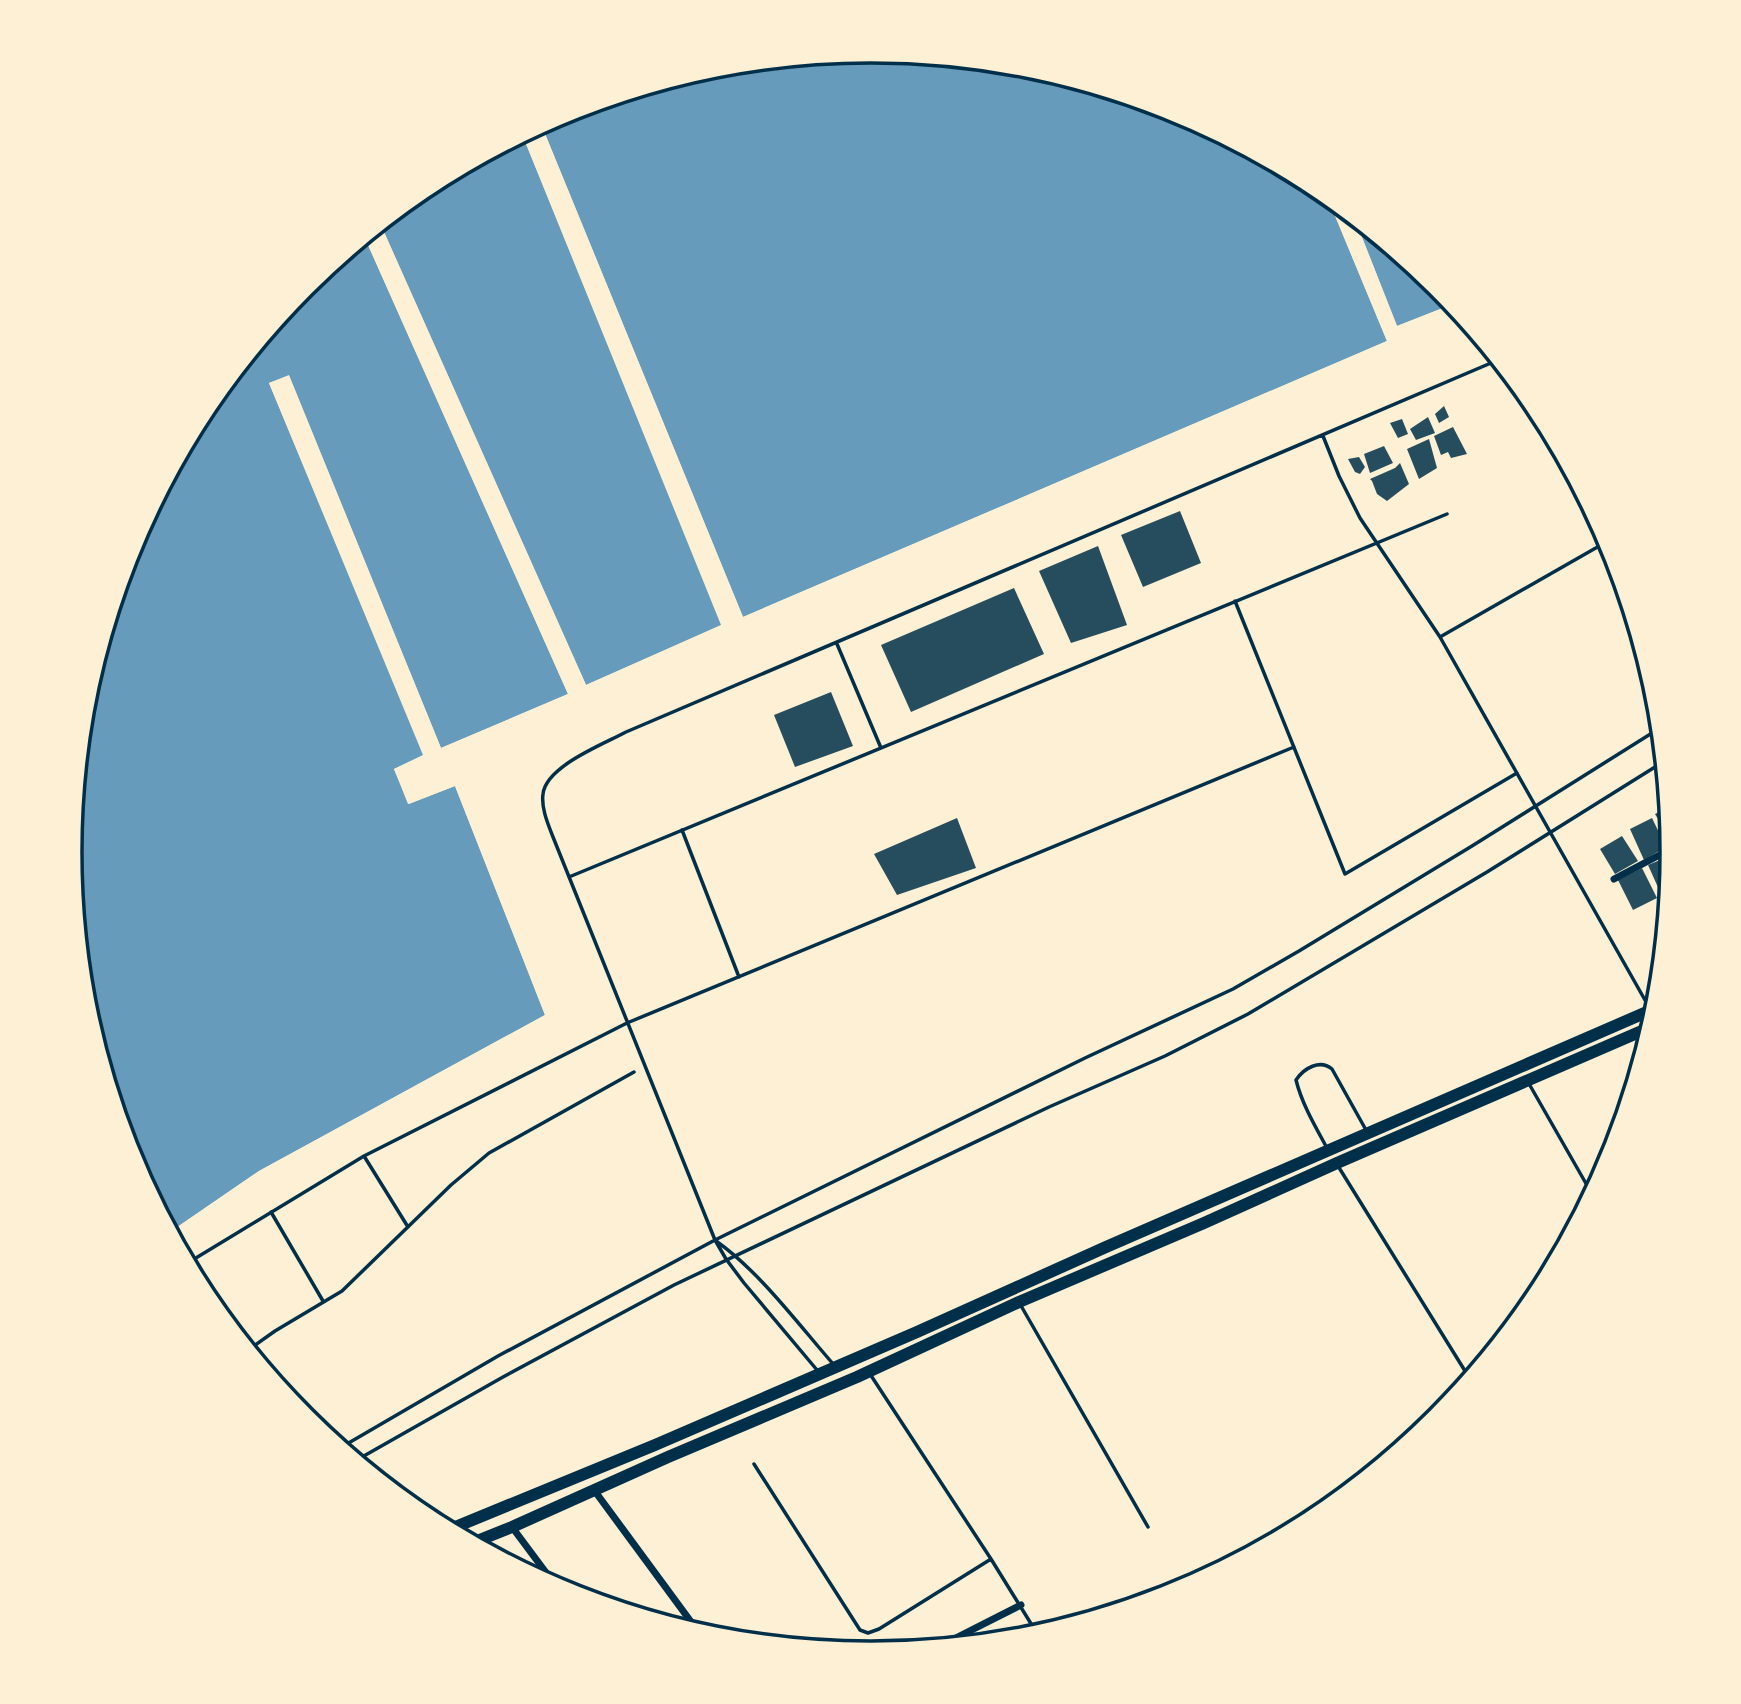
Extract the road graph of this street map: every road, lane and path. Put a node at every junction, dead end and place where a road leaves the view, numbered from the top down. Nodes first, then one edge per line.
1 (1490, 364) edge
2 (1323, 436) junction
3 (1447, 513) dead end
4 (1377, 543) junction
5 (1598, 547) edge
6 (1235, 601) junction
7 (1440, 636) junction
8 (836, 643) junction
9 (1650, 734) edge
10 (1294, 747) junction
11 (880, 748) junction
12 (1655, 767) edge
13 (1517, 774) junction
14 (682, 830) junction
15 (1660, 855) edge
16 (569, 877) junction
17 (1614, 879) dead end
18 (739, 977) junction
19 (1646, 997) edge
20 (1642, 1016) edge
21 (627, 1023) junction
22 (1638, 1033) edge
23 (634, 1072) dead end
24 (1527, 1081) junction
25 (1368, 1134) junction
26 (1330, 1151) junction
27 (364, 1156) junction
28 (1337, 1163) junction
29 (1586, 1183) edge
30 (271, 1212) junction
31 (408, 1227) junction
32 (715, 1240) junction
33 (735, 1255) junction
34 (195, 1259) edge
35 (726, 1259) junction
36 (323, 1302) junction
37 (1019, 1302) junction
38 (255, 1345) edge
39 (835, 1367) junction
40 (1465, 1371) edge
41 (869, 1372) junction
42 (819, 1374) junction
43 (847, 1382) junction
44 (831, 1388) junction
45 (348, 1443) edge
46 (364, 1456) edge
47 (754, 1464) dead end
48 (594, 1490) junction
49 (460, 1525) edge
50 (512, 1527) junction
51 (1148, 1527) dead end
52 (482, 1539) edge
53 (991, 1559) junction
54 (544, 1570) edge
55 (1021, 1605) junction
56 (689, 1619) edge
57 (1032, 1624) edge
58 (961, 1635) edge

1 - 2 lane
2 - 4 lane
2 - 8 lane
3 - 4 lane
4 - 6 lane
4 - 7 lane
5 - 7 lane
6 - 10 lane
6 - 11 lane
7 - 13 lane
8 - 11 lane
8 - 16 lane
9 - 32 lane
10 - 13 lane
10 - 18 lane
11 - 14 lane
12 - 33 lane
13 - 19 lane
14 - 16 lane
14 - 18 lane
15 - 17 street
16 - 21 lane
18 - 21 lane
20 - 25 main road
21 - 27 lane
21 - 32 lane
22 - 24 main road
23 - 31 lane
24 - 28 main road
24 - 29 lane
25 - 26 main road
25 - 26 lane
26 - 39 main road
27 - 30 lane
27 - 31 lane
28 - 37 main road
28 - 40 lane
30 - 34 lane
30 - 36 lane
31 - 36 lane
32 - 33 lane
32 - 35 lane
32 - 45 lane
33 - 35 lane
33 - 39 lane
35 - 42 lane
35 - 46 lane
36 - 38 lane
37 - 41 main road
37 - 51 lane
39 - 42 main road
39 - 43 lane
41 - 43 main road
41 - 53 lane
42 - 44 lane
42 - 49 main road
43 - 44 main road
44 - 48 main road
47 - 53 lane
48 - 50 main road
48 - 56 street
50 - 52 main road
50 - 54 street
53 - 55 lane
55 - 57 lane
55 - 58 street

